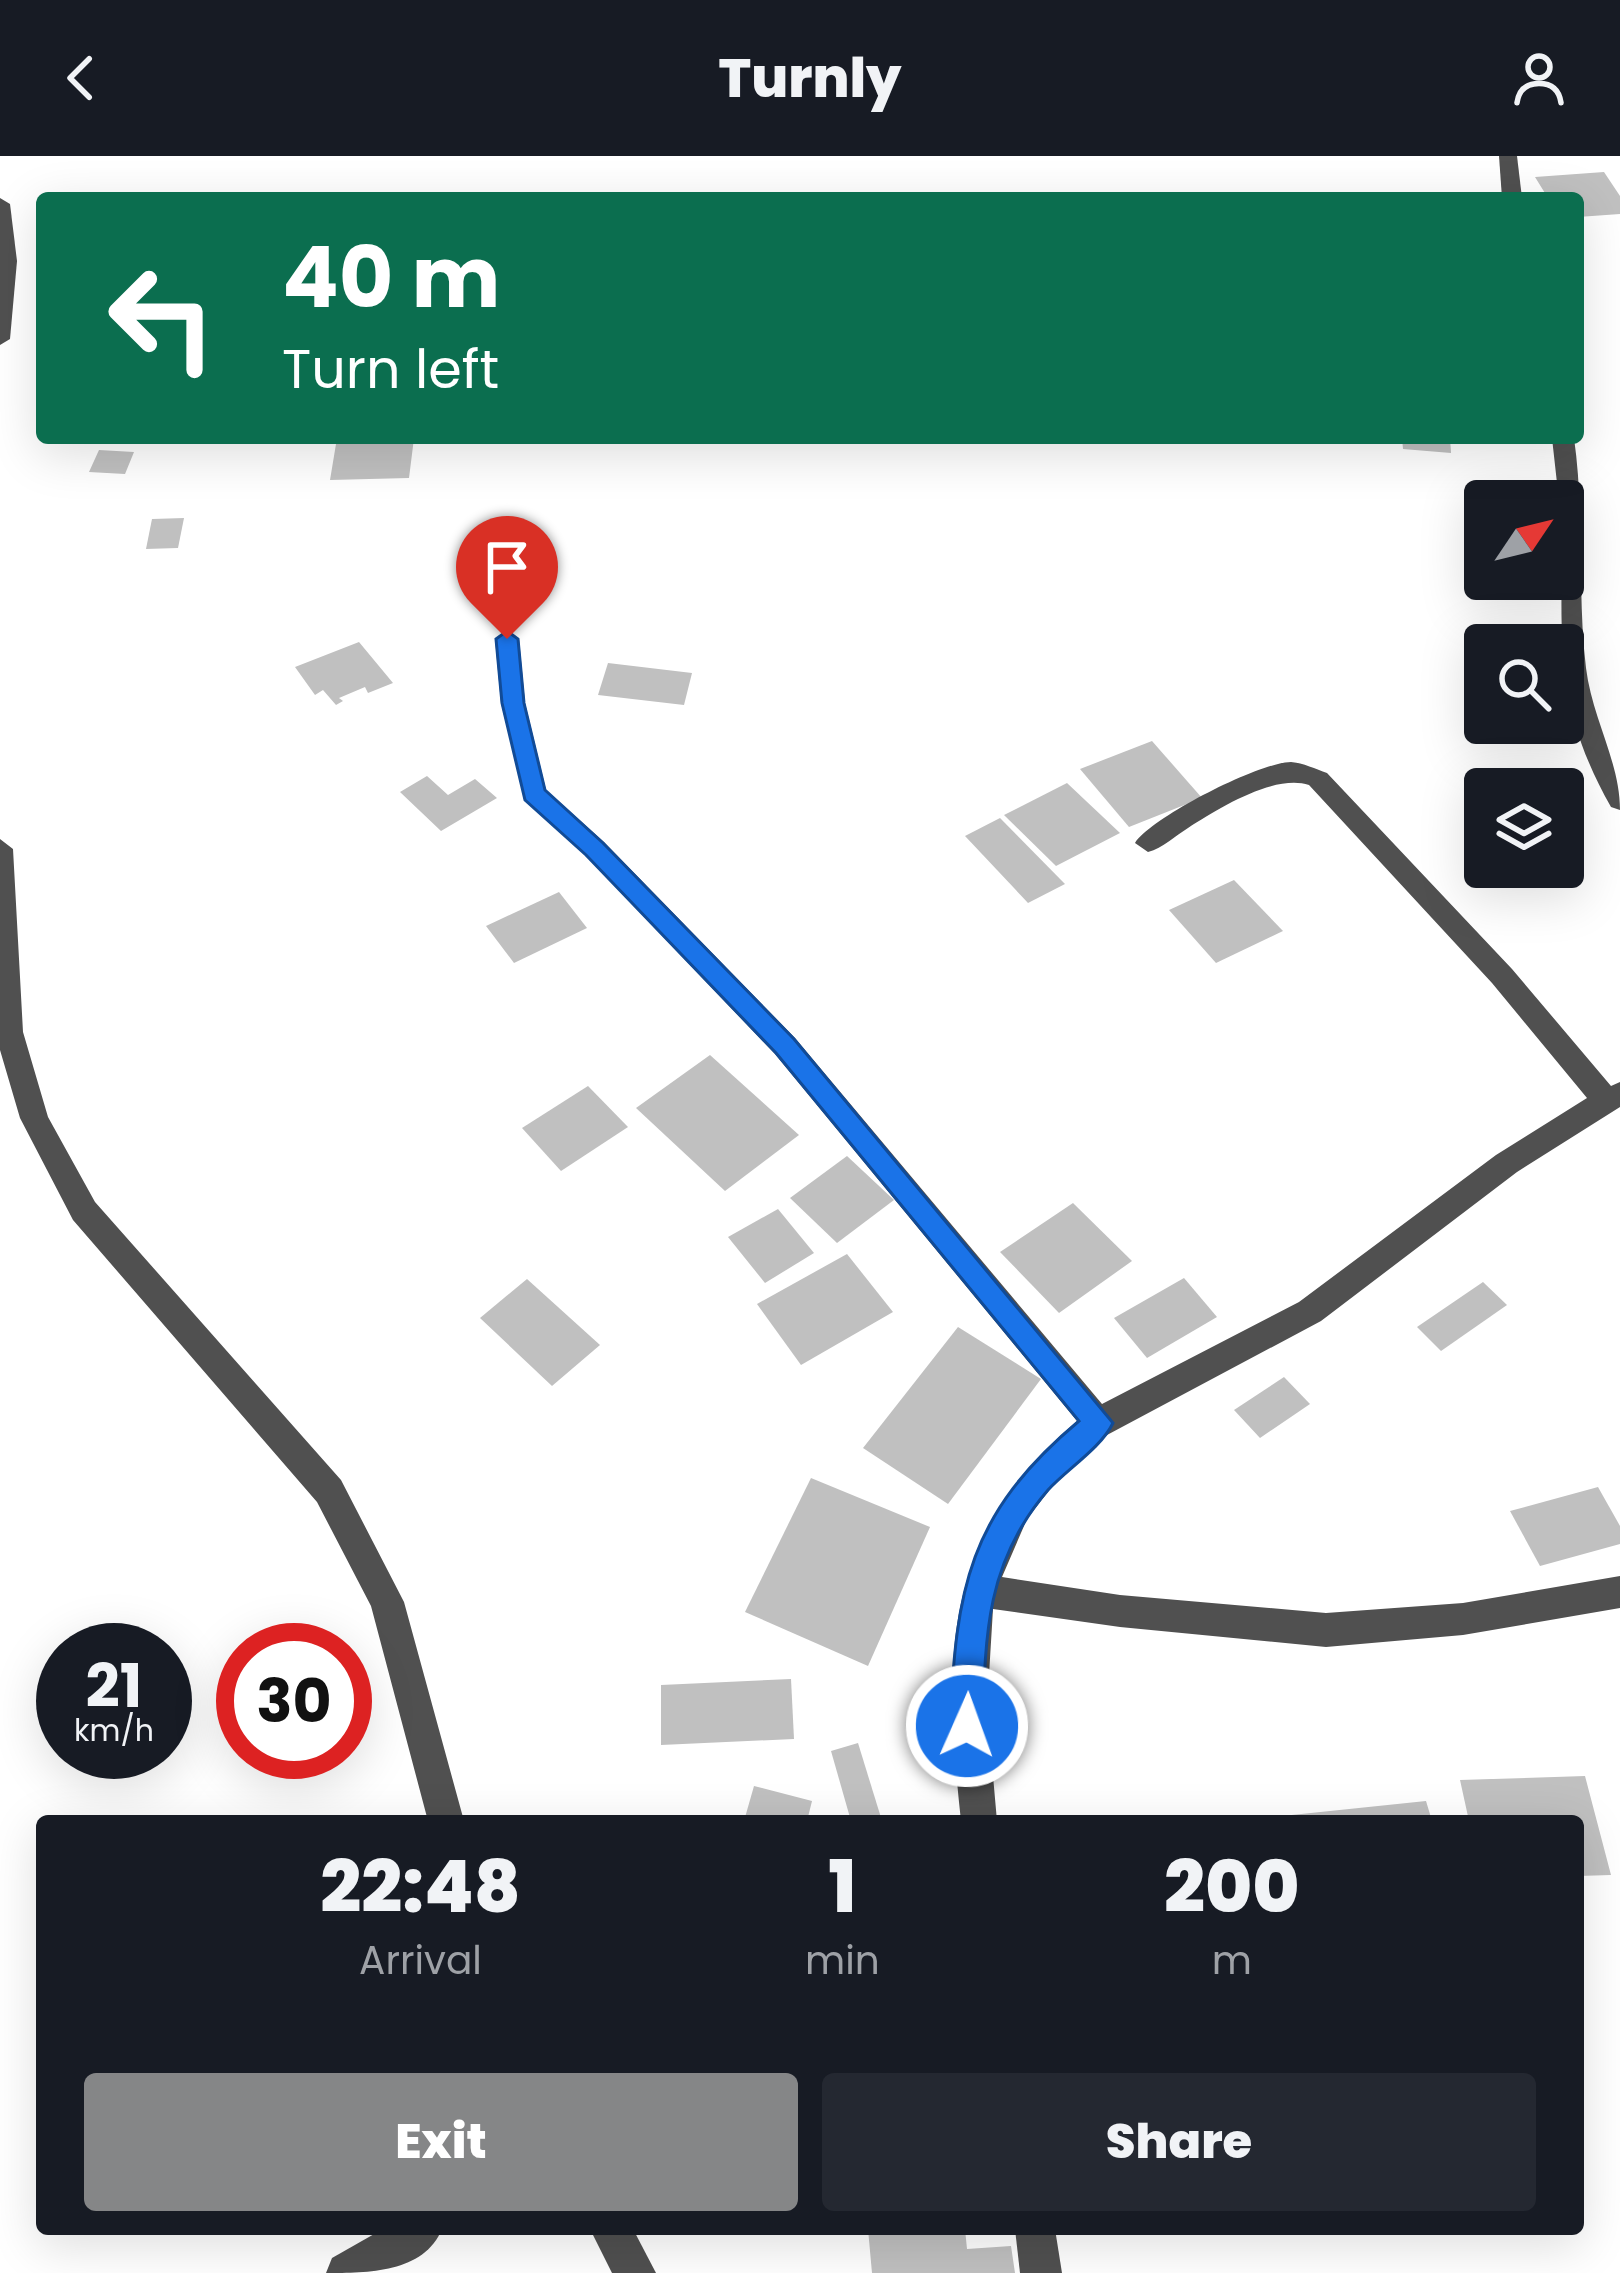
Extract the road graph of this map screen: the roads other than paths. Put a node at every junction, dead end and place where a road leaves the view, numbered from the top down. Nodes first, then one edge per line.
1 (1508, 156) edge
2 (1511, 192) edge
3 (0, 204) edge
4 (0, 339) edge
5 (1564, 444) edge
6 (507, 639) dead end
7 (1620, 801) edge
8 (1148, 843) dead end
9 (0, 849) edge
10 (1613, 1097) edge
11 (1098, 1423) junction
12 (977, 1590) junction
13 (1620, 1592) edge
14 (444, 1815) edge
15 (978, 1815) edge
16 (412, 2235) edge
17 (613, 2235) edge
18 (1036, 2235) edge
19 (347, 2273) edge
20 (635, 2273) edge
21 (1041, 2273) edge

1 - 2 street
3 - 4 street
5 - 7 street
6 - 11 street
8 - 10 street
9 - 14 street
10 - 11 street
11 - 12 street
12 - 13 street
12 - 15 street
16 - 19 street
17 - 20 street
18 - 21 street

